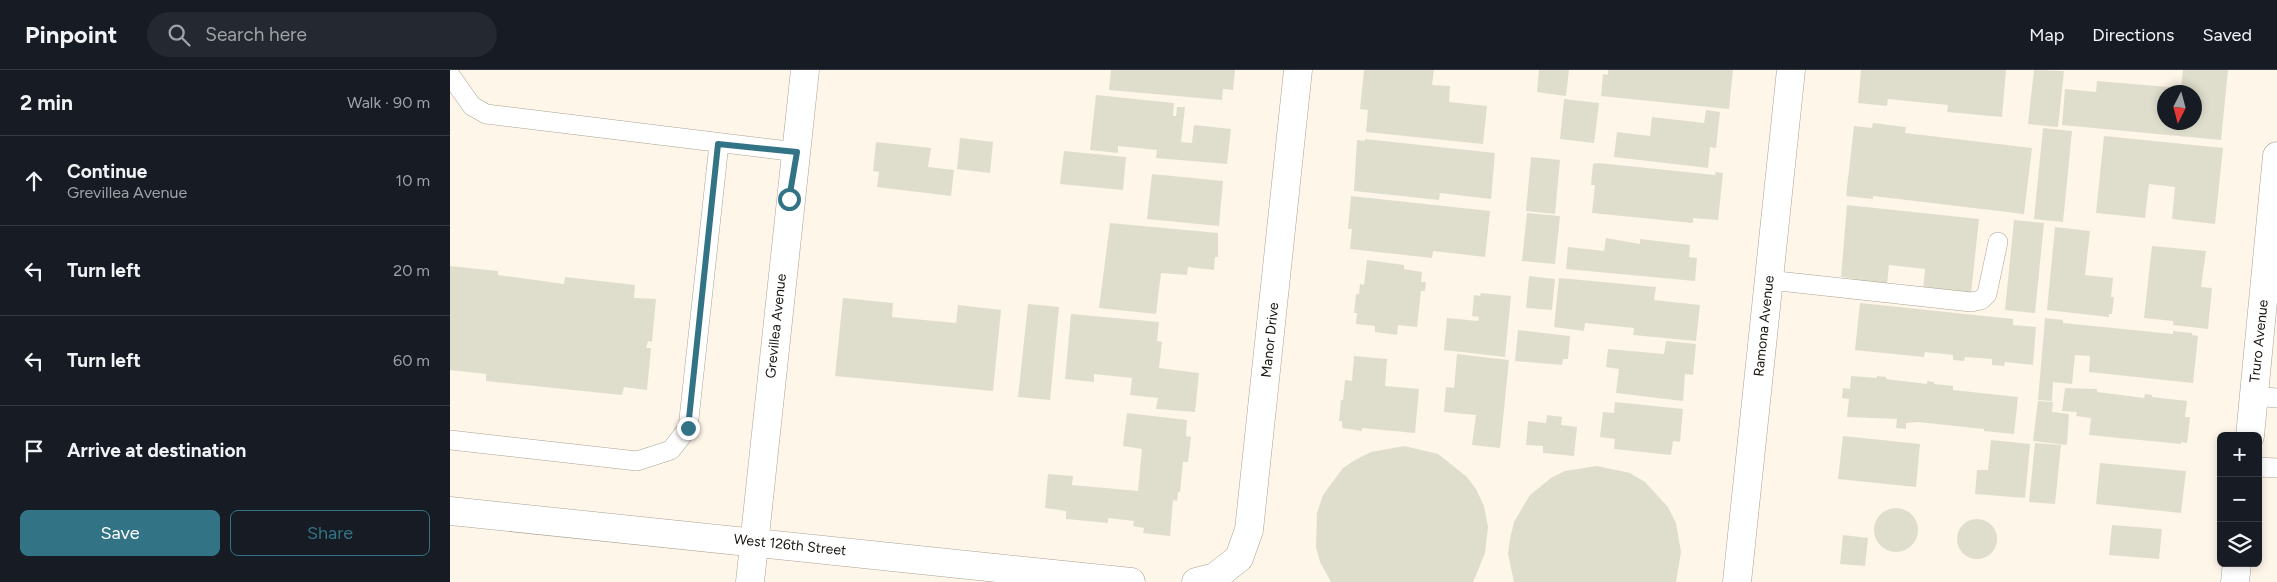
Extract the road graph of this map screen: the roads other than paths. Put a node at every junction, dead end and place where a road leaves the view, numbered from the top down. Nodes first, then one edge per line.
1 (805, 70) edge
2 (1298, 70) edge
3 (1791, 70) edge
4 (450, 75) edge
5 (718, 144) junction
6 (797, 152) junction
7 (2277, 156) edge
8 (1998, 242) dead end
9 (1769, 280) junction
10 (2265, 397) edge
11 (2252, 432) edge
12 (450, 440) edge
13 (2262, 466) edge
14 (2277, 468) edge
15 (450, 511) edge
16 (754, 541) junction
17 (2237, 567) edge
18 (750, 582) edge
19 (1130, 582) edge
20 (1196, 582) edge
21 (1737, 582) edge
22 (2235, 582) edge

1 - 6 street, Grevillea Avenue
2 - 20 street, Manor Drive
3 - 9 street, Ramona Avenue
4 - 5 lane
5 - 6 lane
5 - 12 lane
6 - 16 street, Grevillea Avenue
7 - 10 street, Truro Avenue
8 - 9 lane
9 - 21 street, Ramona Avenue
10 - 11 street, Truro Avenue
13 - 14 lane
15 - 16 street, West 126th Street
16 - 18 street, Grevillea Avenue
16 - 19 street, West 126th Street
17 - 22 street

